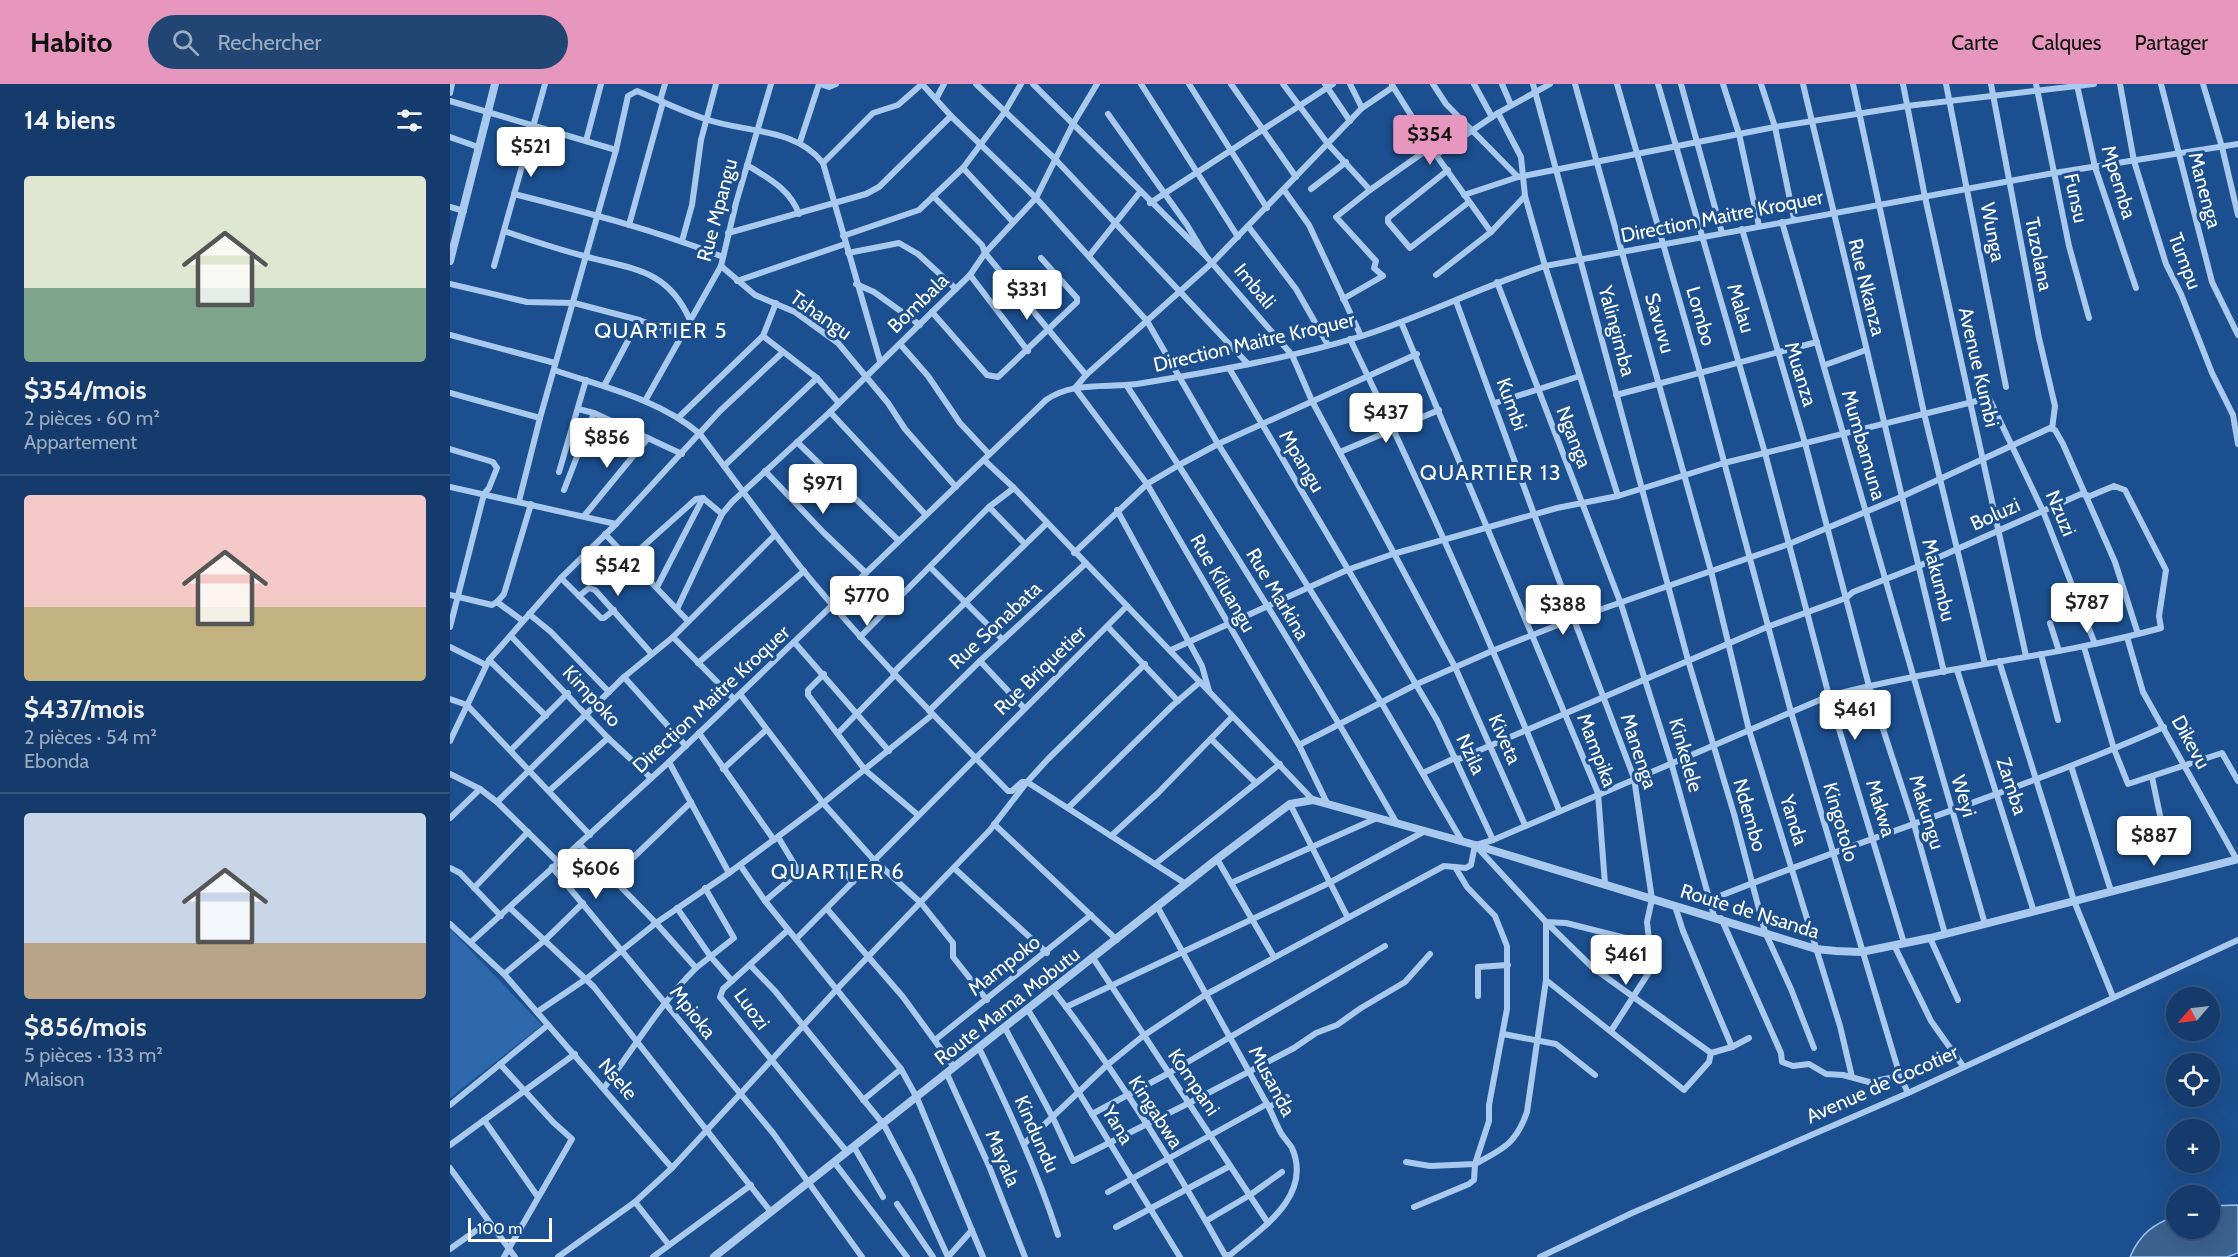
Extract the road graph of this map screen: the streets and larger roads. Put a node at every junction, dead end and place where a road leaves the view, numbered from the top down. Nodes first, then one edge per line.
1 (452, 84) edge
2 (495, 84) edge
3 (545, 84) edge
4 (601, 84) edge
5 (665, 84) edge
6 (716, 84) edge
7 (771, 84) edge
8 (819, 84) edge
9 (836, 84) edge
10 (922, 84) edge
11 (944, 84) edge
12 (976, 84) edge
13 (1021, 84) edge
14 (1034, 84) edge
15 (1141, 84) edge
16 (1189, 84) edge
17 (1231, 84) edge
18 (1283, 84) edge
19 (1350, 84) edge
20 (1433, 84) edge
21 (1474, 84) edge
22 (1502, 84) edge
23 (1533, 84) edge
24 (1550, 84) edge
25 (1575, 84) edge
26 (1617, 84) edge
27 (1658, 84) edge
28 (1681, 84) edge
29 (1723, 84) edge
30 (1761, 84) edge
31 (1803, 84) edge
32 (1853, 84) edge
33 (1903, 84) edge
34 (1946, 84) edge
35 (1991, 84) edge
36 (2094, 84) edge
37 (2120, 84) edge
38 (2161, 84) edge
39 (2203, 84) edge
40 (1094, 85) edge
41 (1328, 85) edge
42 (1392, 85) edge
43 (2077, 85) edge
44 (2036, 87) edge
45 (450, 93) edge
46 (1536, 93) junction
47 (1993, 96) junction
48 (936, 99) junction
49 (450, 101) edge
50 (662, 101) junction
51 (1950, 102) junction
52 (1300, 105) junction
53 (1511, 105) junction
54 (1907, 106) junction
55 (1362, 108) junction
56 (1004, 112) junction
57 (487, 113) junction
58 (1859, 113) junction
59 (1108, 114) dead end
60 (1495, 115) junction
61 (951, 116) junction
62 (706, 120) junction
63 (1350, 121) junction
64 (1812, 121) junction
65 (534, 124) junction
66 (1073, 124) junction
67 (1775, 127) junction
68 (756, 130) junction
69 (1263, 130) junction
70 (1473, 130) junction
71 (1739, 134) junction
72 (450, 137) edge
73 (586, 141) junction
74 (800, 142) junction
75 (1699, 142) junction
76 (1328, 144) junction
77 (2238, 144) edge
78 (981, 145) junction
79 (1675, 146) junction
80 (478, 147) junction
81 (1431, 147) junction
82 (2222, 147) junction
83 (616, 150) junction
84 (1230, 150) junction
85 (1636, 154) junction
86 (2178, 154) junction
87 (1436, 155) junction
88 (1055, 159) junction
89 (1597, 161) junction
90 (2134, 161) junction
91 (1346, 162) junction
92 (823, 163) junction
93 (747, 165) junction
94 (2095, 167) junction
95 (963, 168) junction
96 (1557, 169) junction
97 (1448, 171) junction
98 (1198, 172) junction
99 (2054, 173) junction
100 (1296, 177) junction
101 (1521, 177) junction
102 (2009, 183) junction
103 (1311, 189) dead end
104 (1284, 190) junction
105 (1370, 190) junction
106 (1968, 190) junction
107 (1140, 192) junction
108 (1164, 192) junction
109 (514, 194) junction
110 (1464, 195) junction
111 (933, 196) junction
112 (1525, 196) junction
113 (1925, 197) junction
114 (1036, 198) junction
115 (1150, 202) junction
116 (1469, 202) junction
117 (834, 205) junction
118 (1878, 205) junction
119 (450, 207) edge
120 (1267, 208) junction
121 (464, 211) junction
122 (1832, 212) junction
123 (799, 214) junction
124 (2238, 215) edge
125 (598, 216) junction
126 (1794, 219) junction
127 (1013, 222) junction
128 (1116, 222) junction
129 (1782, 222) junction
130 (629, 225) junction
131 (1248, 226) junction
132 (1759, 226) junction
133 (1742, 229) junction
134 (504, 231) junction
135 (1491, 232) junction
136 (729, 233) junction
137 (1722, 233) junction
138 (843, 236) junction
139 (1702, 236) junction
140 (1238, 237) junction
141 (682, 241) junction
142 (845, 244) junction
143 (1663, 244) junction
144 (1623, 251) junction
145 (848, 253) junction
146 (985, 253) junction
147 (1205, 255) junction
148 (1089, 256) junction
149 (586, 257) junction
150 (723, 257) junction
151 (450, 258) edge
152 (1041, 258) dead end
153 (1581, 260) junction
154 (1213, 262) junction
155 (494, 266) dead end
156 (722, 266) junction
157 (1545, 266) junction
158 (970, 275) junction
159 (1436, 275) dead end
160 (737, 281) junction
161 (1497, 282) junction
162 (450, 284) edge
163 (856, 284) junction
164 (2136, 288) dead end
165 (956, 289) junction
166 (1180, 290) junction
167 (1343, 299) junction
168 (1456, 301) junction
169 (574, 303) junction
170 (776, 303) junction
171 (932, 312) junction
172 (2089, 318) dead end
173 (639, 320) junction
174 (690, 320) junction
175 (1147, 321) junction
176 (1401, 322) junction
177 (920, 325) junction
178 (1050, 330) junction
179 (450, 335) edge
180 (681, 335) junction
181 (2238, 335) edge
182 (763, 336) junction
183 (1361, 336) junction
184 (1350, 339) junction
185 (1817, 342) junction
186 (900, 344) junction
187 (1328, 345) junction
188 (1866, 350) junction
189 (1028, 351) junction
190 (783, 352) junction
191 (1777, 352) junction
192 (1292, 354) junction
193 (1417, 354) junction
194 (880, 362) junction
195 (1740, 362) junction
196 (1248, 364) junction
197 (1825, 365) junction
198 (555, 367) junction
199 (1229, 368) junction
200 (1700, 372) junction
201 (1086, 375) junction
202 (1368, 376) junction
203 (1580, 376) junction
204 (1180, 377) junction
205 (817, 378) junction
206 (865, 378) junction
207 (586, 380) junction
208 (1660, 383) junction
209 (604, 386) junction
210 (1127, 386) junction
211 (2006, 387) dead end
212 (1075, 388) junction
213 (1538, 388) junction
214 (450, 393) edge
215 (1616, 395) junction
216 (645, 401) junction
217 (1312, 401) junction
218 (1969, 401) junction
219 (839, 403) junction
220 (1495, 403) junction
221 (578, 409) junction
222 (1439, 410) junction
223 (830, 412) junction
224 (594, 413) junction
225 (1924, 413) junction
226 (540, 418) junction
227 (678, 418) junction
228 (1883, 422) junction
229 (1261, 424) junction
230 (1393, 429) junction
231 (2052, 429) junction
232 (1844, 433) junction
233 (700, 434) junction
234 (648, 438) junction
235 (797, 442) junction
236 (1805, 443) junction
237 (1218, 444) junction
238 (2238, 444) edge
239 (2013, 447) junction
240 (450, 449) edge
241 (1341, 452) junction
242 (1765, 453) junction
243 (682, 454) junction
244 (989, 454) junction
245 (984, 460) junction
246 (1983, 460) junction
247 (1724, 463) junction
248 (1179, 465) junction
249 (724, 466) junction
250 (765, 471) junction
251 (559, 472) dead end
252 (1685, 475) junction
253 (1940, 479) junction
254 (1147, 484) junction
255 (450, 487) edge
256 (956, 487) junction
257 (1014, 488) junction
258 (1641, 489) junction
259 (564, 490) dead end
260 (743, 490) junction
261 (484, 494) junction
262 (2085, 495) junction
263 (1618, 496) junction
264 (1901, 497) junction
265 (703, 498) junction
266 (519, 501) junction
267 (531, 504) junction
268 (1582, 504) junction
269 (989, 507) junction
270 (1117, 510) junction
271 (1866, 512) junction
272 (2043, 512) junction
273 (722, 514) junction
274 (925, 514) junction
275 (1534, 514) junction
276 (584, 516) junction
277 (616, 524) junction
278 (1047, 524) junction
279 (1487, 528) junction
280 (1826, 528) junction
281 (2000, 531) junction
282 (605, 534) junction
283 (775, 535) junction
284 (1443, 540) junction
285 (898, 541) junction
286 (1789, 543) junction
287 (1025, 544) junction
288 (1958, 549) junction
289 (1074, 553) junction
290 (1393, 554) junction
291 (1749, 558) junction
292 (629, 559) junction
293 (1085, 564) junction
294 (1919, 566) junction
295 (930, 567) junction
296 (1347, 570) junction
297 (804, 571) junction
298 (1712, 571) junction
299 (866, 573) junction
300 (561, 578) junction
301 (1885, 579) junction
302 (657, 587) junction
303 (1668, 587) junction
304 (1309, 588) junction
305 (450, 595) edge
306 (579, 596) junction
307 (458, 597) junction
308 (1845, 598) junction
309 (497, 602) junction
310 (965, 603) junction
311 (833, 604) junction
312 (1621, 604) junction
313 (1268, 605) junction
314 (1127, 606) junction
315 (677, 609) junction
316 (614, 610) junction
317 (1806, 613) junction
318 (529, 614) junction
319 (1573, 619) junction
320 (523, 621) junction
321 (688, 621) junction
322 (2050, 622) dead end
323 (1227, 623) junction
324 (450, 627) edge
325 (1108, 627) junction
326 (1767, 627) junction
327 (1533, 634) junction
328 (2138, 634) junction
329 (511, 636) junction
330 (673, 637) junction
331 (860, 637) junction
332 (2127, 637) junction
333 (1003, 640) junction
334 (1188, 640) junction
335 (795, 643) junction
336 (1728, 644) junction
337 (2095, 644) junction
338 (450, 647) edge
339 (2084, 647) junction
340 (1171, 650) junction
341 (1492, 651) junction
342 (2059, 651) junction
343 (651, 653) junction
344 (2041, 654) junction
345 (2026, 656) junction
346 (1688, 660) junction
347 (980, 661) junction
348 (1999, 661) junction
349 (487, 662) junction
350 (698, 663) junction
351 (1145, 664) junction
352 (1985, 664) junction
353 (1455, 667) junction
354 (1957, 670) junction
355 (1944, 672) junction
356 (894, 674) junction
357 (824, 675) junction
358 (624, 677) junction
359 (1646, 678) junction
360 (1912, 678) junction
361 (1200, 682) junction
362 (1417, 684) junction
363 (1869, 686) junction
364 (609, 692) junction
365 (1209, 692) junction
366 (568, 693) junction
367 (740, 693) junction
368 (1602, 696) junction
369 (1829, 696) junction
370 (450, 699) edge
371 (734, 699) junction
372 (1178, 701) junction
373 (1382, 702) junction
374 (466, 705) junction
375 (1024, 708) junction
376 (1565, 712) junction
377 (1791, 712) junction
378 (858, 713) junction
379 (930, 713) junction
380 (586, 715) junction
381 (546, 716) junction
382 (1232, 717) junction
383 (2058, 720) dead end
384 (1340, 724) junction
385 (2164, 727) junction
386 (1526, 728) junction
387 (766, 730) junction
388 (1749, 730) junction
389 (699, 733) junction
390 (838, 733) junction
391 (608, 738) junction
392 (1211, 739) junction
393 (450, 741) edge
394 (1299, 745) junction
395 (1490, 745) junction
396 (1712, 745) junction
397 (686, 746) junction
398 (2114, 749) junction
399 (511, 750) junction
400 (889, 751) junction
401 (975, 757) junction
402 (1455, 758) junction
403 (669, 762) junction
404 (1671, 762) junction
405 (1280, 764) junction
406 (2071, 766) junction
407 (2186, 766) junction
408 (723, 769) junction
409 (865, 770) junction
410 (531, 771) junction
411 (1423, 773) junction
412 (450, 774) edge
413 (2152, 777) junction
414 (651, 778) junction
415 (1634, 778) junction
416 (2037, 779) junction
417 (2238, 781) edge
418 (1027, 782) junction
419 (1256, 783) junction
420 (480, 789) junction
421 (549, 791) junction
422 (1598, 793) junction
423 (1997, 795) junction
424 (1313, 800) junction
425 (497, 802) junction
426 (691, 802) junction
427 (1327, 803) junction
428 (823, 804) junction
429 (1290, 804) junction
430 (1068, 808) junction
431 (1559, 810) junction
432 (1951, 810) junction
433 (918, 815) junction
434 (450, 818) edge
435 (1377, 818) junction
436 (1396, 822) junction
437 (994, 824) junction
438 (1914, 824) junction
439 (1525, 825) junction
440 (1425, 831) junction
441 (528, 832) junction
442 (590, 835) junction
443 (1111, 836) junction
444 (776, 839) junction
445 (2165, 839) dead end
446 (1493, 840) junction
447 (1874, 840) junction
448 (1462, 841) junction
449 (579, 844) junction
450 (1475, 845) junction
451 (1312, 847) junction
452 (1833, 854) junction
453 (1217, 859) junction
454 (874, 860) junction
455 (2237, 860) edge
456 (558, 862) junction
457 (1155, 864) junction
458 (740, 865) junction
459 (552, 867) junction
460 (1455, 867) junction
461 (450, 868) edge
462 (840, 868) dead end
463 (954, 868) junction
464 (1791, 869) junction
465 (729, 873) junction
466 (612, 878) junction
467 (853, 882) junction
468 (1231, 883) junction
469 (1329, 883) junction
470 (1752, 883) junction
471 (1186, 884) junction
472 (1605, 884) junction
473 (474, 888) junction
474 (705, 888) junction
475 (2111, 891) junction
476 (1652, 898) junction
477 (1710, 900) junction
478 (765, 901) junction
479 (2074, 901) junction
480 (583, 903) junction
481 (921, 903) junction
482 (1675, 905) junction
483 (510, 908) junction
484 (677, 908) junction
485 (1158, 908) junction
486 (827, 909) junction
487 (2034, 912) junction
488 (1091, 915) junction
489 (501, 916) junction
490 (1347, 916) junction
491 (1718, 917) junction
492 (1252, 919) junction
493 (656, 922) junction
494 (1546, 922) junction
495 (450, 924) edge
496 (1985, 924) junction
497 (788, 930) junction
498 (1765, 932) junction
499 (1945, 934) junction
500 (1930, 938) junction
501 (796, 939) junction
502 (545, 940) junction
503 (1117, 940) junction
504 (2238, 940) edge
505 (471, 942) junction
506 (1904, 943) junction
507 (1649, 944) junction
508 (1894, 945) junction
509 (1385, 946) dead end
510 (621, 948) junction
511 (1816, 949) junction
512 (1861, 952) junction
513 (1047, 953) junction
514 (1183, 953) junction
515 (1430, 954) dead end
516 (868, 956) junction
517 (711, 957) junction
518 (1274, 957) junction
519 (1093, 958) junction
520 (750, 965) junction
521 (1508, 965) junction
522 (696, 968) junction
523 (504, 974) junction
524 (586, 979) junction
525 (1546, 980) junction
526 (732, 981) junction
527 (1112, 986) junction
528 (837, 989) junction
529 (1053, 990) junction
530 (1205, 995) junction
531 (1478, 996) dead end
532 (1634, 996) junction
533 (2113, 997) junction
534 (987, 1000) junction
535 (1958, 1000) dead end
536 (665, 1002) junction
537 (1066, 1007) junction
538 (1028, 1010) junction
539 (537, 1012) junction
540 (548, 1025) junction
541 (804, 1027) junction
542 (1005, 1028) junction
543 (1611, 1031) junction
544 (1503, 1034) junction
545 (1143, 1036) junction
546 (1231, 1038) junction
547 (1749, 1038) dead end
548 (936, 1040) junction
549 (1537, 1041) junction
550 (639, 1042) junction
551 (1732, 1047) junction
552 (979, 1048) junction
553 (1814, 1048) dead end
554 (1711, 1053) junction
555 (575, 1054) junction
556 (771, 1061) junction
557 (500, 1064) junction
558 (1106, 1065) junction
559 (1962, 1066) junction
560 (954, 1067) junction
561 (901, 1068) junction
562 (1249, 1070) junction
563 (947, 1074) junction
564 (1170, 1074) junction
565 (1595, 1075) dead end
566 (1900, 1076) junction
567 (1852, 1077) junction
568 (604, 1088) junction
569 (524, 1090) junction
570 (1078, 1092) junction
571 (1908, 1093) junction
572 (740, 1095) junction
573 (1127, 1095) junction
574 (1287, 1097) dead end
575 (917, 1098) junction
576 (863, 1100) junction
577 (1189, 1103) junction
578 (450, 1105) edge
579 (1268, 1105) junction
580 (1092, 1114) junction
581 (1053, 1118) junction
582 (484, 1120) junction
583 (884, 1125) junction
584 (1145, 1125) junction
585 (708, 1132) junction
586 (1210, 1135) junction
587 (1025, 1143) junction
588 (1109, 1143) junction
589 (450, 1145) edge
590 (850, 1150) junction
591 (1166, 1158) junction
592 (834, 1162) junction
593 (1406, 1162) dead end
594 (1475, 1164) junction
595 (1230, 1166) junction
596 (450, 1168) edge
597 (672, 1168) junction
598 (1282, 1172) dead end
599 (1132, 1179) junction
600 (808, 1184) junction
601 (751, 1185) junction
602 (1186, 1188) junction
603 (1108, 1192) dead end
604 (1250, 1195) junction
605 (538, 1197) junction
606 (883, 1197) dead end
607 (635, 1202) junction
608 (897, 1204) dead end
609 (1414, 1207) dead end
610 (1150, 1209) junction
611 (771, 1212) junction
612 (1206, 1221) junction
613 (488, 1222) junction
614 (1268, 1223) junction
615 (1116, 1227) dead end
616 (972, 1230) junction
617 (1058, 1235) dead end
618 (669, 1245) junction
619 (509, 1247) junction
620 (450, 1251) edge
621 (1225, 1255) joint
622 (453, 1257) edge
623 (504, 1257) edge
624 (515, 1257) edge
625 (558, 1257) edge
626 (653, 1257) edge
627 (714, 1257) edge
628 (862, 1257) edge
629 (907, 1257) edge
630 (933, 1257) edge
631 (948, 1257) edge
632 (983, 1257) edge
633 (1025, 1257) edge
634 (1180, 1257) edge
635 (1540, 1257) edge

1 - 45 street
2 - 57 street
3 - 65 street
4 - 73 street
5 - 50 street
6 - 62 street
7 - 68 street, Rue Mpangu
8 - 9 street
8 - 74 street
10 - 48 street
10 - 92 street
11 - 48 street
12 - 56 street
13 - 56 street
14 - 66 street
15 - 98 street
16 - 84 street
17 - 69 street
18 - 52 street
19 - 55 street
20 - 70 street
21 - 60 street
22 - 53 street
23 - 46 street, Yalingimba
24 - 46 street
25 - 89 street, Savuvu
26 - 85 street, Lombo
27 - 79 street, Malau
28 - 75 street
29 - 71 street
30 - 67 street
31 - 64 street, Rue Nkanza
32 - 58 street
33 - 54 street, Avenue Kumbi
34 - 51 street, Wunga
35 - 47 street, Tuzolana
36 - 43 street
37 - 90 street, Tumpu
38 - 86 street, Manenga
39 - 82 street
40 - 66 street, Bombala
41 - 52 street
41 - 63 street
42 - 55 street
42 - 81 street
43 - 44 street
43 - 94 street, Mpemba
44 - 47 street
44 - 99 street, Funsu
46 - 53 street
46 - 96 street, Yalingimba
47 - 51 street
47 - 102 street, Tuzolana
48 - 61 street
49 - 57 street
50 - 62 street
50 - 83 street
50 - 130 street
51 - 54 street
51 - 106 street, Wunga
52 - 69 street
52 - 76 street
53 - 60 street
54 - 58 street
54 - 113 street, Avenue Kumbi
55 - 63 street
56 - 78 street
56 - 88 street
57 - 65 street
57 - 80 street
58 - 64 street
58 - 118 street
59 - 108 street, Imbali
60 - 70 street
60 - 101 street
61 - 78 street
61 - 117 street
62 - 68 street
62 - 141 street
63 - 76 street
64 - 67 street
64 - 122 street, Rue Nkanza
65 - 73 street
65 - 109 street
66 - 88 street, Bombala
66 - 107 street
67 - 71 street
67 - 126 street
68 - 74 street
68 - 93 street, Rue Mpangu
69 - 84 street
69 - 100 street
70 - 87 street
70 - 101 street
71 - 75 street
71 - 132 street
72 - 80 street
73 - 83 street
74 - 92 street
75 - 79 street
75 - 137 street
76 - 91 street
76 - 100 street
77 - 82 street, Direction Maitre Kroquer
78 - 95 street
78 - 114 street
79 - 85 street
79 - 139 street, Malau
80 - 121 street
81 - 87 street
81 - 105 street
82 - 86 street, Direction Maitre Kroquer
82 - 124 street
83 - 125 street
84 - 98 street
84 - 120 street
85 - 89 street
85 - 143 street, Lombo
86 - 90 street, Direction Maitre Kroquer
86 - 181 street, Manenga
87 - 97 street
88 - 114 street, Bombala
88 - 128 street
89 - 96 street
89 - 144 street, Savuvu
90 - 94 street, Direction Maitre Kroquer
90 - 238 street, Tumpu
91 - 103 street
91 - 105 street
92 - 117 street
93 - 123 street
93 - 136 street, Rue Mpangu
94 - 99 street, Direction Maitre Kroquer
94 - 164 street, Mpemba
95 - 111 street
95 - 127 street
96 - 101 street
96 - 153 street, Yalingimba
97 - 110 street
97 - 116 street
98 - 108 street
98 - 140 street
99 - 102 street, Direction Maitre Kroquer
99 - 172 street, Funsu
100 - 104 street
101 - 110 street
101 - 112 street
102 - 106 street, Direction Maitre Kroquer
102 - 231 street, Tuzolana
104 - 120 street
104 - 167 street
105 - 167 street
106 - 113 street, Direction Maitre Kroquer
106 - 211 street, Wunga
107 - 115 street
107 - 128 street
108 - 115 street
108 - 147 street, Imbali
109 - 125 street
109 - 134 street
110 - 116 street
111 - 138 street
111 - 146 street
112 - 135 street
112 - 157 street
113 - 118 street, Direction Maitre Kroquer
113 - 218 street, Avenue Kumbi
114 - 127 street, Bombala
114 - 148 street
115 - 147 street
116 - 135 street
117 - 123 street
117 - 138 street
118 - 122 street, Direction Maitre Kroquer
118 - 225 street
119 - 121 street
120 - 131 street
121 - 151 street
122 - 126 street, Direction Maitre Kroquer
122 - 188 street, Rue Nkanza
123 - 136 street
125 - 130 street
125 - 149 street
126 - 129 street, Direction Maitre Kroquer
127 - 146 street, Bombala
128 - 148 street
128 - 166 street
129 - 132 street, Direction Maitre Kroquer
129 - 185 street, Mumbamuna
130 - 141 street
131 - 140 street
131 - 187 street
132 - 133 street, Direction Maitre Kroquer
133 - 137 street, Direction Maitre Kroquer
133 - 191 street, Muanza
134 - 149 street
134 - 155 street
135 - 159 street
136 - 150 street, Rue Mpangu
137 - 139 street, Direction Maitre Kroquer
138 - 142 street
139 - 143 street, Direction Maitre Kroquer
139 - 195 street, Malau
140 - 154 street
141 - 150 street
142 - 145 street
142 - 160 street
143 - 144 street, Direction Maitre Kroquer
143 - 200 street, Lombo
144 - 153 street, Direction Maitre Kroquer
144 - 208 street, Savuvu
145 - 163 street
145 - 165 street
146 - 158 street, Bombala
146 - 178 street
147 - 154 street, Imbali
148 - 175 street
149 - 169 street
149 - 174 street
150 - 156 street, Rue Mpangu
152 - 178 street
153 - 157 street, Direction Maitre Kroquer
153 - 215 street, Yalingimba
154 - 166 street
154 - 192 street, Imbali
156 - 160 street, Tshangu
156 - 174 street, Rue Mpangu
157 - 161 street, Direction Maitre Kroquer
157 - 203 street
158 - 165 street, Bombala
158 - 189 street
160 - 170 street, Tshangu
161 - 168 street, Direction Maitre Kroquer
161 - 213 street, Nganga
162 - 169 street
163 - 177 street
163 - 194 street
165 - 171 street, Bombala
166 - 175 street
166 - 196 street
167 - 183 street
168 - 176 street, Direction Maitre Kroquer
168 - 220 street, Kumbi
169 - 173 street
169 - 198 street
170 - 182 street
170 - 206 street, Tshangu
171 - 177 street, Bombala
171 - 189 street
173 - 180 street
173 - 209 street
174 - 180 street, Rue Mpangu
175 - 201 street
175 - 204 street
176 - 183 street, Direction Maitre Kroquer
176 - 193 street, Mampika
177 - 186 street, Bombala
178 - 189 street
178 - 201 street
179 - 198 street
180 - 216 street, Rue Mpangu
182 - 190 street
182 - 227 street
183 - 184 street, Direction Maitre Kroquer
184 - 187 street, Direction Maitre Kroquer
184 - 202 street
185 - 191 street
185 - 197 street, Mumbamuna
186 - 194 street, Bombala
186 - 244 street
187 - 192 street, Direction Maitre Kroquer
188 - 197 street
188 - 228 street, Rue Nkanza
190 - 205 street
190 - 233 street
191 - 195 street
191 - 236 street, Muanza
192 - 196 street, Direction Maitre Kroquer
192 - 217 street, Imbali
193 - 202 street
193 - 222 street, Mampika
194 - 206 street, Bombala
195 - 200 street
195 - 242 street, Malau
196 - 199 street, Direction Maitre Kroquer
197 - 232 street, Mumbamuna
198 - 207 street
198 - 226 street
199 - 204 street, Direction Maitre Kroquer
199 - 229 street, Mpangu
200 - 208 street
200 - 247 street, Lombo
201 - 212 street
202 - 217 street
202 - 230 street
203 - 213 street
203 - 263 street
204 - 210 street, Direction Maitre Kroquer
204 - 237 street
205 - 219 street
205 - 249 street
206 - 219 street, Bombala
206 - 256 street, Tshangu
207 - 209 street
207 - 221 street
208 - 215 street
208 - 252 street, Savuvu
209 - 216 street
210 - 212 street, Direction Maitre Kroquer
210 - 248 street, Rue Markina
212 - 244 street, Direction Maitre Kroquer
212 - 254 street, Rue Kiluangu
213 - 220 street
213 - 268 street, Nganga
214 - 226 street
215 - 258 street, Yalingimba
216 - 227 street
217 - 229 street
217 - 241 street, Imbali
218 - 225 street
218 - 239 street, Nzuzi
218 - 246 street, Avenue Kumbi
219 - 223 street, Bombala
220 - 275 street, Kumbi
221 - 224 street
221 - 251 street
222 - 230 street
222 - 279 street, Mampika
223 - 235 street, Bombala
223 - 274 street
224 - 234 street
224 - 259 street
225 - 228 street
225 - 253 street
226 - 266 street
227 - 233 street
228 - 232 street
228 - 264 street, Rue Nkanza
229 - 237 street
229 - 296 street, Mpangu
230 - 241 street
230 - 284 street
231 - 239 street
231 - 262 street
232 - 236 street
232 - 271 street, Mumbamuna
233 - 243 street
233 - 249 street
234 - 243 street
234 - 276 street
235 - 250 street, Bombala
235 - 285 street
236 - 242 street
236 - 280 street, Muanza
237 - 248 street
237 - 304 street
239 - 246 street
239 - 272 street, Nzuzi
240 - 261 street
241 - 290 street, Imbali
242 - 247 street
242 - 286 street, Malau
243 - 277 street
244 - 245 street, Direction Maitre Kroquer
245 - 256 street, Direction Maitre Kroquer
245 - 257 street
246 - 253 street
246 - 281 street, Avenue Kumbi
247 - 252 street
247 - 291 street, Lombo
248 - 254 street
248 - 313 street, Rue Markina
249 - 260 street
250 - 260 street, Bombala
250 - 299 street
252 - 258 street
252 - 298 street, Savuvu
253 - 264 street
253 - 288 street
254 - 270 street
254 - 323 street, Rue Kiluangu
255 - 261 street
256 - 274 street, Direction Maitre Kroquer
257 - 269 street
257 - 278 street
258 - 263 street
258 - 303 street, Yalingimba
260 - 273 street, Bombala
260 - 283 street
261 - 266 street
261 - 307 street
262 - 272 street, Boluzi
262 - 328 street
262 - 328 street
263 - 268 street
264 - 271 street
264 - 294 street, Makumbu
265 - 273 street
265 - 292 street
265 - 302 street
266 - 267 street
267 - 276 street
267 - 309 street
268 - 275 street
268 - 312 street, Nganga
269 - 287 street
269 - 295 street
270 - 289 street
270 - 334 street
271 - 280 street
271 - 301 street, Mumbamuna
272 - 281 street, Boluzi
272 - 337 street, Nzuzi
273 - 315 street, Bombala
274 - 285 street, Direction Maitre Kroquer
275 - 279 street
275 - 319 street, Kumbi
276 - 277 street
277 - 282 street
278 - 287 street
278 - 289 street
279 - 284 street
279 - 327 street, Mampika
280 - 286 street
280 - 308 street, Makungu
281 - 288 street, Boluzi
281 - 345 street, Avenue Kumbi
282 - 292 street
282 - 300 street
283 - 297 street
283 - 321 street
284 - 290 street
284 - 341 street
285 - 299 street, Direction Maitre Kroquer
286 - 291 street
286 - 317 street, Makwa
287 - 310 street
288 - 294 street, Boluzi
288 - 352 street
289 - 293 street
290 - 296 street
290 - 353 street, Kiveta
291 - 298 street
291 - 326 street, Kingotolo
292 - 302 street
293 - 314 street
293 - 333 street, Rue Sonabata
294 - 301 street, Boluzi
294 - 355 street, Makumbu
295 - 310 street
295 - 331 street
296 - 304 street
296 - 362 street, Mpangu
297 - 311 street
297 - 350 street
298 - 303 street
298 - 336 street, Yanda
299 - 311 street, Direction Maitre Kroquer
300 - 306 street
300 - 318 street
301 - 308 street, Boluzi
301 - 360 street, Mumbamuna
302 - 315 street
303 - 312 street
303 - 346 street, Ndembo
304 - 313 street
304 - 373 street
305 - 307 street
306 - 316 street
306 - 316 street
307 - 309 street
307 - 324 street
308 - 317 street, Boluzi
308 - 363 street, Makungu
309 - 320 street
310 - 333 street
310 - 356 street
311 - 331 street
311 - 335 street, Direction Maitre Kroquer
312 - 319 street
312 - 359 street, Kinkelele
313 - 323 street
313 - 384 street, Rue Markina
314 - 325 street, Rue Briquetier
314 - 340 street
315 - 321 street
316 - 343 street
317 - 326 street, Boluzi
317 - 369 street, Makwa
318 - 320 street
318 - 364 street
319 - 327 street
319 - 368 street, Manenga
320 - 329 street
321 - 330 street
322 - 342 street
323 - 334 street
323 - 394 street, Rue Kiluangu
325 - 351 street
325 - 375 street, Rue Briquetier
326 - 336 street, Boluzi
326 - 377 street, Kingotolo
327 - 341 street
327 - 376 street, Mampika
328 - 332 street
329 - 349 street
329 - 366 street, Kimpoko
330 - 343 street
330 - 350 street
331 - 356 street
332 - 337 street
332 - 385 street, Dikevu
333 - 347 street, Rue Sonabata
334 - 340 street
334 - 365 street
335 - 357 street
335 - 367 street, Direction Maitre Kroquer
336 - 346 street, Boluzi
336 - 388 street, Yanda
337 - 339 street
338 - 349 street
339 - 342 street
339 - 398 street
340 - 361 street
341 - 353 street
341 - 386 street
342 - 344 street
343 - 358 street
344 - 345 street
344 - 383 street
345 - 348 street
346 - 359 street, Boluzi
346 - 396 street, Ndembo
347 - 375 street
347 - 379 street, Rue Sonabata
348 - 352 street
348 - 416 street
349 - 374 street
349 - 381 street
350 - 371 street
351 - 372 street
351 - 418 street
352 - 354 street
353 - 362 street
353 - 395 street, Kiveta
354 - 355 street
354 - 423 street, Zamba
355 - 360 street
356 - 378 street
356 - 379 street
357 - 378 street
357 - 390 street
358 - 364 street
358 - 397 street
359 - 368 street, Boluzi
359 - 404 street, Kinkelele
360 - 363 street
360 - 432 street, Weyi
361 - 365 street
361 - 372 street
362 - 373 street
362 - 402 street, Nzila
363 - 369 street
363 - 438 street, Makungu
364 - 380 street
365 - 382 street
366 - 380 street, Kimpoko
366 - 381 street
367 - 371 street, Direction Maitre Kroquer
367 - 387 street
368 - 376 street, Boluzi
368 - 415 street, Manenga
369 - 377 street
369 - 447 street, Makwa
370 - 374 street
371 - 389 street, Direction Maitre Kroquer
372 - 430 street
373 - 384 street
373 - 411 street
374 - 393 street
374 - 399 street
375 - 401 street, Rue Briquetier
376 - 386 street, Boluzi
376 - 422 street, Mampika
377 - 388 street
377 - 452 street, Kingotolo
378 - 390 street
378 - 400 street
379 - 400 street, Rue Sonabata
379 - 401 street
380 - 391 street, Kimpoko
380 - 410 street
381 - 399 street
382 - 392 street
382 - 405 street
384 - 394 street
384 - 436 street, Rue Markina
385 - 398 street
385 - 407 street, Dikevu
386 - 395 street, Boluzi
386 - 431 street
387 - 408 street
387 - 428 street
388 - 396 street
388 - 464 street, Yanda
389 - 397 street, Direction Maitre Kroquer
389 - 408 street
390 - 409 street
391 - 414 street, Kimpoko
391 - 421 street
392 - 419 street
392 - 443 street
394 - 427 street, Rue Kiluangu
395 - 402 street, Boluzi
395 - 439 street, Kiveta
396 - 404 street
396 - 470 street, Ndembo
397 - 403 street, Direction Maitre Kroquer
398 - 406 street
398 - 413 street
399 - 410 street
400 - 409 street, Rue Sonabata
401 - 418 street
401 - 433 street, Rue Briquetier
402 - 411 street, Boluzi
402 - 446 street, Nzila
403 - 414 street, Direction Maitre Kroquer
403 - 426 street
404 - 415 street
404 - 477 street, Kinkelele
405 - 419 street
405 - 424 street
406 - 416 street
406 - 475 street
407 - 413 street
407 - 417 street
407 - 455 street, Dikevu
408 - 444 street
409 - 428 street, Rue Sonabata
409 - 433 street
410 - 421 street
410 - 425 street
411 - 448 street
412 - 420 street
413 - 445 street
414 - 442 street, Direction Maitre Kroquer
415 - 422 street
415 - 476 street, Manenga
416 - 423 street
416 - 479 street
418 - 430 street
418 - 437 street
419 - 457 street
420 - 425 street
420 - 434 street
421 - 442 street
422 - 431 street
422 - 472 street, Mampika
423 - 432 street
423 - 487 street, Zamba
424 - 427 street, Route Mama Mobutu
424 - 429 street, Route Mama Mobutu
425 - 441 street
426 - 465 street
426 - 466 street
427 - 435 street, Route de Nsanda
428 - 444 street, Rue Sonabata
428 - 454 street
429 - 451 street
429 - 453 street, Route Mama Mobutu
430 - 443 street
431 - 439 street
432 - 438 street
432 - 496 street, Weyi
433 - 454 street, Rue Briquetier
435 - 436 street, Route de Nsanda
435 - 451 street
436 - 440 street, Route de Nsanda
437 - 463 street
437 - 488 street
438 - 447 street
438 - 499 street, Makungu
439 - 446 street
440 - 448 street, Route de Nsanda
440 - 469 street
441 - 456 street
441 - 473 street
442 - 449 street, Direction Maitre Kroquer
443 - 457 street
444 - 458 street, Rue Sonabata
444 - 478 street
446 - 450 street
447 - 452 street
447 - 506 street, Makwa
448 - 450 street, Route de Nsanda
449 - 456 street, Direction Maitre Kroquer
449 - 466 street
450 - 460 street
450 - 472 street, Route de Nsanda
450 - 494 street
451 - 468 street
451 - 469 street
452 - 464 street
452 - 512 street, Kingotolo
453 - 468 street
453 - 471 street, Route Mama Mobutu
454 - 467 street, Rue Briquetier
454 - 481 street
455 - 475 street, Route de Nsanda
456 - 459 street, Direction Maitre Kroquer
457 - 471 street
458 - 465 street, Rue Sonabata
458 - 478 street
459 - 480 street, Mpioka
459 - 483 street, Direction Maitre Kroquer
460 - 490 street
460 - 521 street
461 - 473 street
462 - 467 street
463 - 481 street
463 - 513 street
464 - 470 street
464 - 511 street, Yanda
465 - 474 street, Rue Sonabata
466 - 493 street
467 - 486 street, Rue Briquetier
468 - 492 street
469 - 490 street
469 - 492 street
470 - 477 street
470 - 498 street, Ndembo
471 - 485 street, Route Mama Mobutu
472 - 476 street, Route de Nsanda
473 - 489 street
474 - 484 street, Rue Sonabata
474 - 517 street
475 - 479 street, Route de Nsanda
476 - 482 street, Route de Nsanda
476 - 507 street, Manenga
477 - 491 street, Kinkelele
478 - 497 street
479 - 487 street, Route de Nsanda
479 - 533 street
480 - 502 street
480 - 510 street, Mpioka
481 - 516 street
481 - 534 street
482 - 491 street, Route de Nsanda
482 - 551 street
483 - 489 street, Direction Maitre Kroquer
483 - 502 street, Nsele
484 - 493 street, Rue Sonabata
484 - 517 street
485 - 503 street, Route Mama Mobutu
485 - 514 street, Musanda
486 - 501 street, Rue Briquetier
486 - 516 street
487 - 496 street, Route de Nsanda
488 - 503 street
488 - 513 street, Mampoko
489 - 505 street, Direction Maitre Kroquer
490 - 518 street
491 - 498 street, Route de Nsanda
491 - 567 street, Kinkelele
492 - 514 street
492 - 518 street
493 - 510 street, Rue Sonabata
493 - 522 street
494 - 507 street
494 - 525 street
494 - 532 street
495 - 505 street, Nsele
496 - 499 street, Route de Nsanda
497 - 501 street
497 - 520 street, Luozi
498 - 511 street, Route de Nsanda
498 - 553 street, Ndembo
499 - 500 street, Route de Nsanda
500 - 506 street, Route de Nsanda
500 - 535 street
501 - 528 street
502 - 523 street
502 - 524 street, Nsele
503 - 519 street, Route Mama Mobutu
504 - 533 street, Avenue de Cocotier
505 - 523 street, Nsele
506 - 508 street, Route de Nsanda
507 - 532 street, Manenga
508 - 512 street, Route de Nsanda
508 - 559 street
509 - 546 street
510 - 524 street, Rue Sonabata
510 - 536 street, Mpioka
511 - 512 street, Route de Nsanda
511 - 567 street, Yanda
512 - 566 street, Kingotolo
513 - 534 street, Mampoko
514 - 527 street
514 - 530 street, Musanda
515 - 562 street
516 - 528 street
516 - 548 street
517 - 522 street
517 - 526 street
518 - 530 street
519 - 527 street, Kompani
519 - 529 street, Route Mama Mobutu
520 - 526 street, Luozi
520 - 541 street
521 - 531 street
521 - 544 street
522 - 536 street
523 - 539 street, Nsele
524 - 539 street, Rue Sonabata
524 - 550 street, Nsele
525 - 543 street
525 - 549 street
526 - 556 street, Luozi
527 - 537 street
527 - 545 street, Kompani
528 - 541 street
528 - 561 street
529 - 537 street, Kingabwa
529 - 538 street, Route Mama Mobutu
530 - 545 street
530 - 546 street, Musanda
532 - 543 street, Manenga
532 - 554 street
533 - 559 street, Avenue de Cocotier
534 - 548 street, Mampoko
536 - 550 street
536 - 572 street, Mpioka
537 - 558 street, Kingabwa
538 - 542 street, Route Mama Mobutu
538 - 570 street, Yana
539 - 540 street, Nsele
540 - 555 street, Nsele
540 - 557 street
541 - 556 street
541 - 576 street
542 - 552 street, Route Mama Mobutu
542 - 581 street
543 - 554 street
544 - 549 street
544 - 594 street
545 - 558 street
545 - 564 street, Kompani
546 - 562 street, Musanda
546 - 564 street
547 - 551 street
548 - 560 street
549 - 565 street
549 - 594 street
550 - 568 street
550 - 585 street, Nsele
551 - 554 street
552 - 560 street, Route Mama Mobutu
552 - 587 street, Kindundu
555 - 568 street, Nsele
555 - 569 street
556 - 572 street
556 - 590 street
557 - 569 street
557 - 578 street
558 - 570 street
558 - 573 street, Kingabwa
559 - 571 street, Avenue de Cocotier
560 - 563 street, Route Mama Mobutu
561 - 575 street
561 - 576 street
562 - 577 street
562 - 579 street, Musanda
563 - 575 street, Route Mama Mobutu
563 - 633 street, Mayala
564 - 573 street
564 - 577 street, Kompani
566 - 567 street
566 - 571 street, Kingotolo
568 - 597 street, Nsele
569 - 582 street
569 - 605 street
570 - 580 street, Yana
570 - 581 street
571 - 635 street, Avenue de Cocotier
572 - 585 street
572 - 600 street, Mpioka
573 - 580 street
573 - 584 street, Kingabwa
574 - 579 street
575 - 583 street, Route Mama Mobutu
575 - 616 street
576 - 583 street
577 - 584 street
577 - 586 street, Kompani
579 - 586 street
579 - 614 street, Musanda
580 - 588 street, Yana
581 - 587 street
581 - 588 street
582 - 589 street
582 - 605 street
583 - 590 street, Route Mama Mobutu
583 - 631 street
584 - 588 street
584 - 591 street, Kingabwa
585 - 597 street
585 - 601 street, Nsele
586 - 591 street
586 - 595 street, Kompani
587 - 617 street, Kindundu
588 - 599 street, Yana
590 - 592 street, Route Mama Mobutu
590 - 606 street
591 - 599 street
591 - 602 street, Kingabwa
592 - 600 street, Route Mama Mobutu
592 - 629 street
593 - 594 street
594 - 609 street
595 - 602 street
595 - 604 street, Kompani
596 - 613 street
597 - 607 street
598 - 604 street
599 - 603 street
599 - 610 street, Yana
600 - 611 street, Route Mama Mobutu
600 - 628 street, Mpioka
601 - 611 street, Nsele
601 - 618 street
602 - 610 street
602 - 612 street, Kingabwa
604 - 612 street
604 - 614 street, Kompani
605 - 619 street
607 - 618 street
607 - 625 street
608 - 630 street
610 - 615 street
610 - 634 street, Yana
611 - 627 street, Route Mama Mobutu
612 - 621 street, Kingabwa
613 - 619 street
613 - 620 street
614 - 621 street, Musanda
616 - 631 street
616 - 632 street
618 - 626 street
619 - 623 street
619 - 624 street
620 - 622 street

